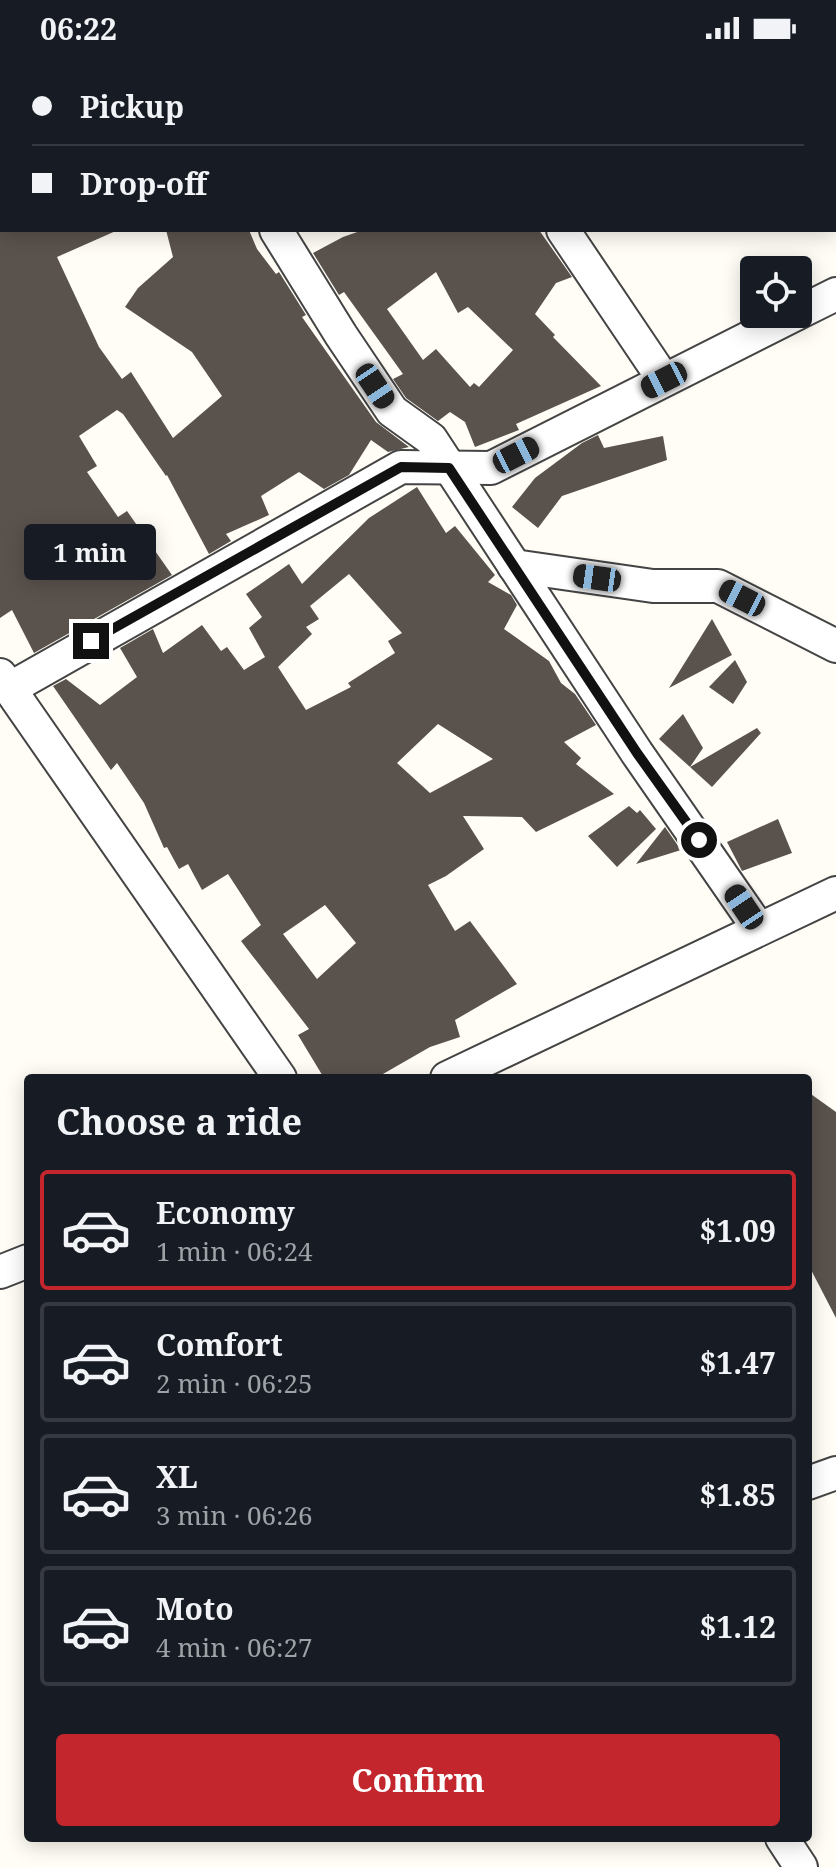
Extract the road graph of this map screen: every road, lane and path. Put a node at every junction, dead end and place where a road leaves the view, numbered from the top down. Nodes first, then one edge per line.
1 (277, 232) edge
2 (564, 232) edge
3 (836, 294) edge
4 (812, 306) edge
5 (769, 328) edge
6 (664, 380) junction
7 (449, 468) junction
8 (514, 566) junction
9 (836, 646) edge
10 (5, 682) edge
11 (836, 893) edge
12 (759, 929) junction
13 (277, 1074) edge
14 (455, 1074) edge
15 (24, 1263) edge
16 (0, 1272) edge
17 (836, 1473) edge
18 (812, 1482) edge
19 (785, 1842) edge
20 (801, 1867) edge

1 - 7 street
2 - 6 street
3 - 4 street
5 - 6 street
6 - 7 street
7 - 8 street
7 - 10 street
8 - 9 street
8 - 12 street
10 - 13 street
11 - 12 street
12 - 14 street
15 - 16 street
17 - 18 street
19 - 20 street

